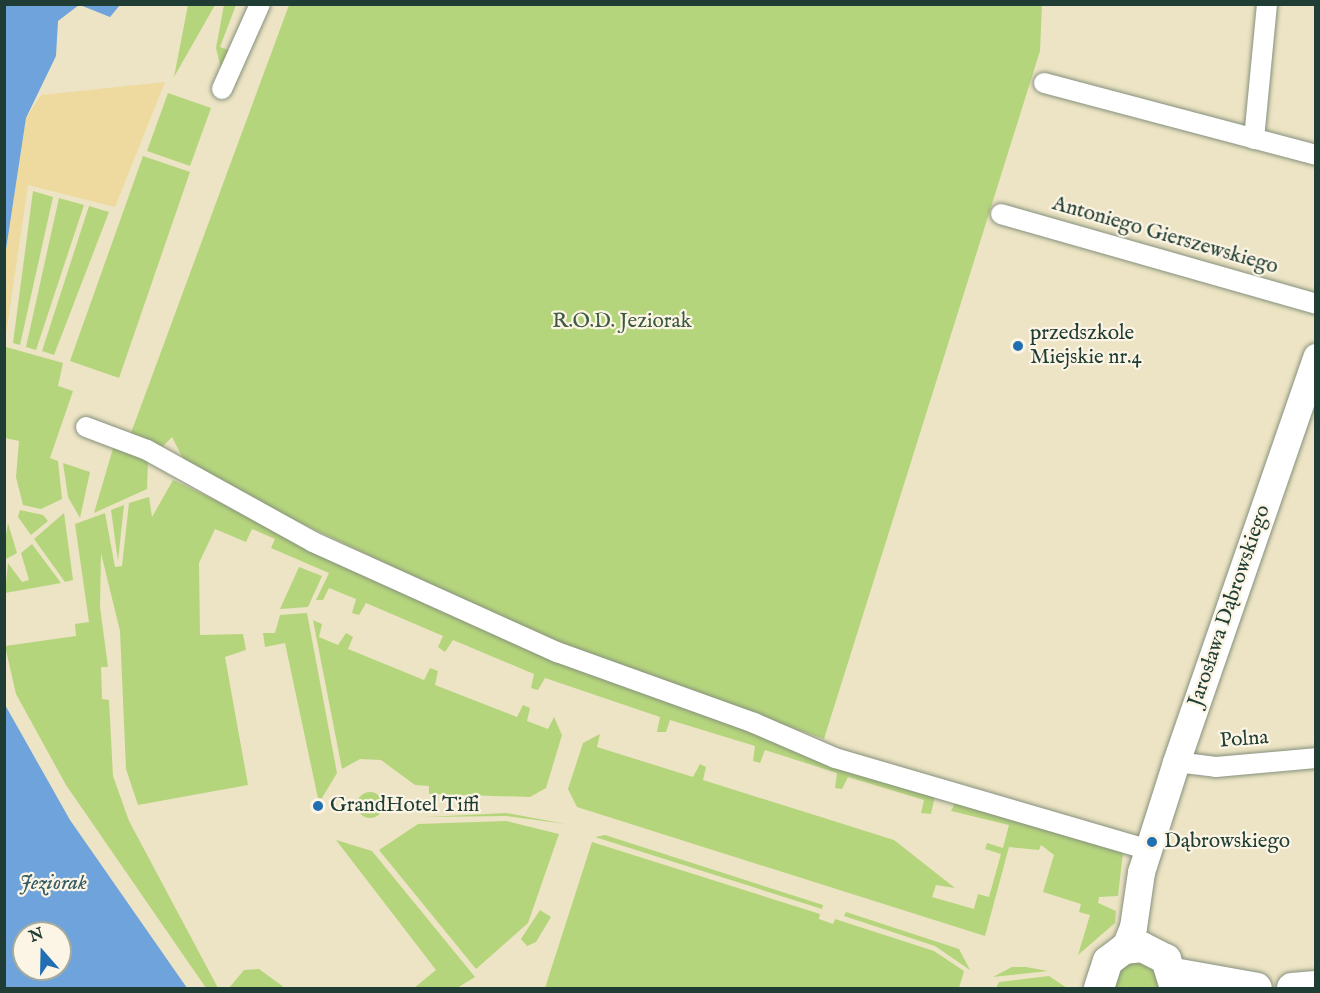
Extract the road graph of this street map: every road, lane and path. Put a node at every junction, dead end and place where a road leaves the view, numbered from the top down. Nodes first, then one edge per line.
1 (260, 4) edge
2 (1267, 4) edge
3 (1044, 82) dead end
4 (222, 89) dead end
5 (1254, 139) junction
6 (1316, 155) edge
7 (1001, 214) dead end
8 (1316, 304) edge
9 (1316, 357) edge
10 (86, 427) dead end
11 (1316, 758) edge
12 (1176, 762) junction
13 (1149, 853) junction
14 (1124, 949) junction
15 (1170, 972) edge
16 (1316, 986) edge
17 (1099, 988) edge
18 (1257, 988) edge
19 (1292, 988) edge

1 - 4 street
2 - 5 street
3 - 5 street
5 - 6 street
7 - 8 street, Antoniego Gierszewskiego
9 - 12 street, Jarosława Dąbrowskiego
10 - 13 street
11 - 12 street, Polna
12 - 13 street, Jarosława Dąbrowskiego
13 - 14 street, Jarosława Dąbrowskiego
13 - 15 street, Jarosława Dąbrowskiego
14 - 15 main road
14 - 17 main road
15 - 18 main road
16 - 19 main road

